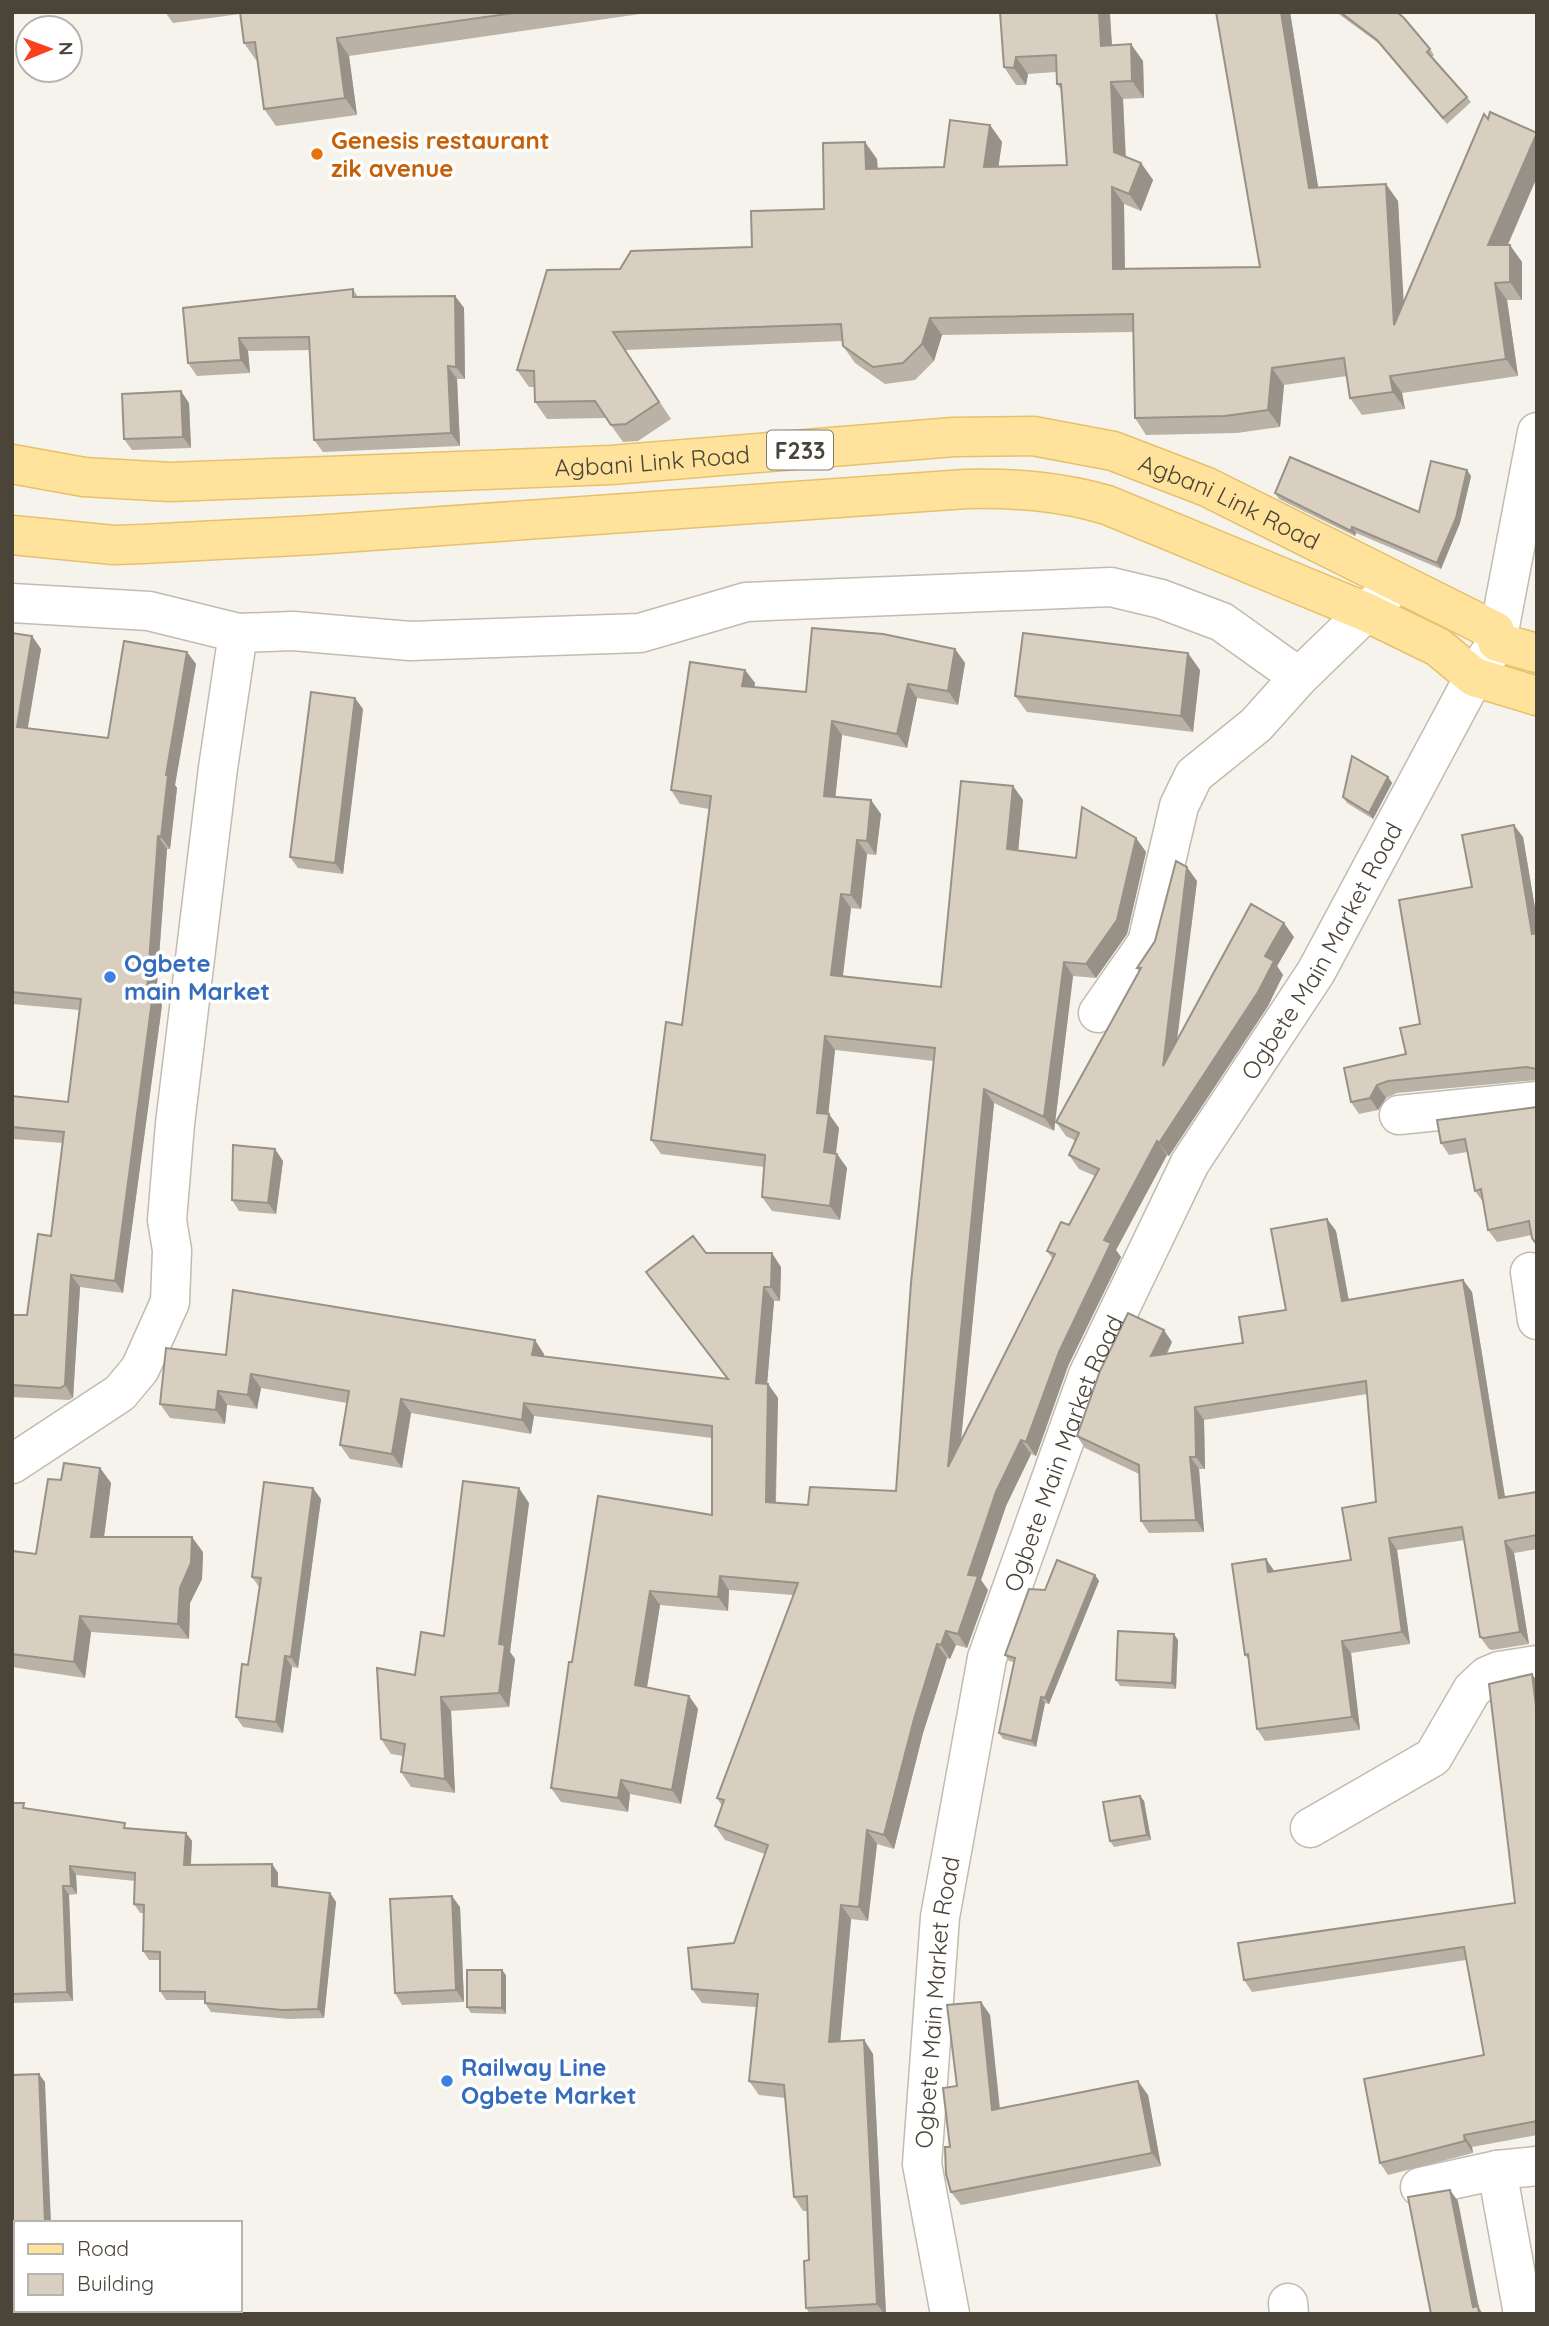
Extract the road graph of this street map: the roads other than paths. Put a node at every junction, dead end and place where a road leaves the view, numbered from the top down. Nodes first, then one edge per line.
1 (1537, 432) edge
2 (12, 464) edge
3 (12, 536) edge
4 (1397, 582) junction
5 (12, 603) edge
6 (1366, 612) junction
7 (238, 633) junction
8 (1497, 642) junction
9 (1537, 653) edge
10 (1300, 677) junction
11 (1474, 677) junction
12 (1537, 696) edge
13 (1098, 1013) dead end
14 (1537, 1101) edge
15 (1399, 1115) dead end
16 (1531, 1272) dead end
17 (1537, 1320) edge
18 (12, 1464) edge
19 (1537, 1665) edge
20 (1310, 1828) dead end
21 (1537, 2166) edge
22 (1497, 2170) junction
23 (1420, 2187) dead end
24 (950, 2314) edge
25 (1523, 2314) edge

1 - 8 street
2 - 4 main road, Agbani Link Road / F233
3 - 6 main road, Agbani Link Road / F233
4 - 6 street
4 - 8 main road, Agbani Link Road / F233
5 - 7 street
6 - 10 street
6 - 11 main road, Agbani Link Road / F233
7 - 10 street
7 - 18 street
8 - 9 main road, Agbani Link Road / F233
8 - 11 street, Ogbete Main Market Road
10 - 13 street
11 - 12 main road, Agbani Link Road / F233
11 - 24 street, Ogbete Main Market Road
14 - 15 street
16 - 17 street
19 - 20 street
21 - 22 street
22 - 23 street
22 - 25 street

